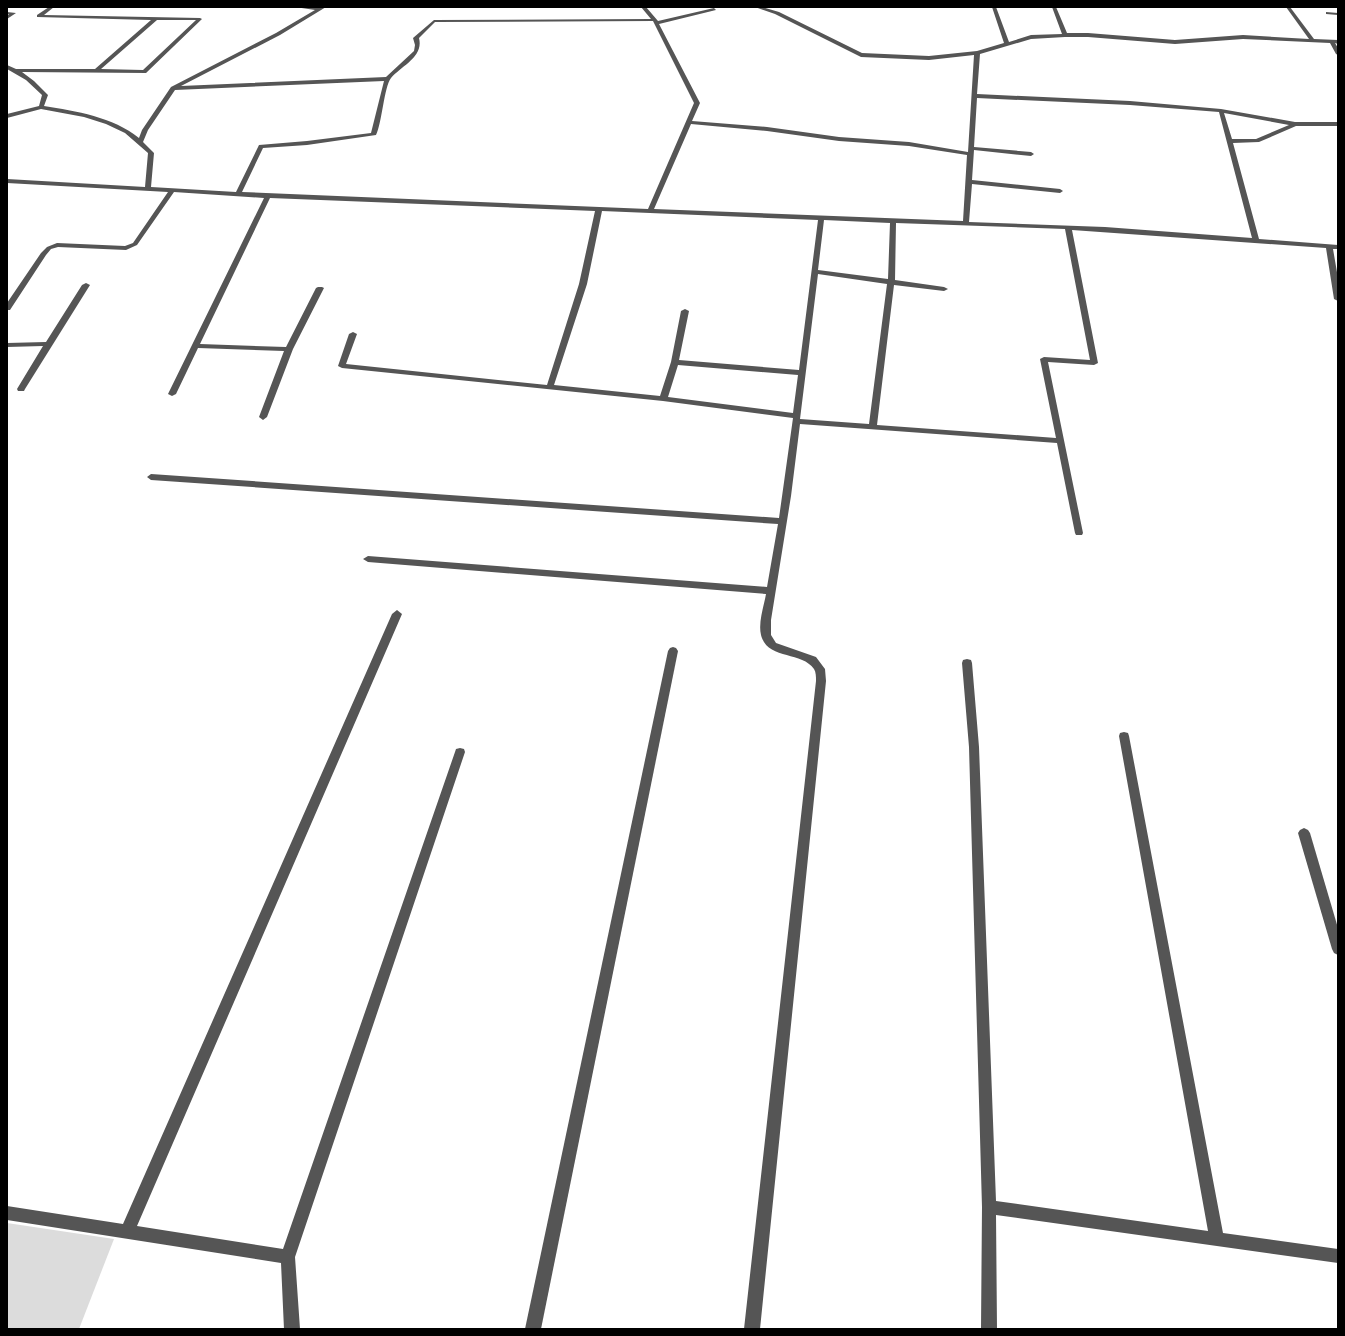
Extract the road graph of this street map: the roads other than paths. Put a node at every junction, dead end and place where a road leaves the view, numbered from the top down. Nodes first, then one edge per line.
1 (52, 7) edge
2 (297, 7) edge
3 (643, 7) edge
4 (757, 7) edge
5 (994, 7) edge
6 (1054, 7) edge
7 (1288, 7) edge
8 (323, 8) edge
9 (714, 9) dead end
10 (7, 13) edge
11 (1328, 13) dead end
12 (1338, 14) edge
13 (7, 18) edge
14 (156, 18) junction
15 (656, 21) junction
16 (1065, 35) junction
17 (1313, 41) junction
18 (1335, 42) edge
19 (1007, 44) junction
20 (977, 53) junction
21 (1338, 53) edge
22 (7, 67) edge
23 (17, 70) junction
24 (96, 71) junction
25 (387, 79) junction
26 (174, 88) junction
27 (974, 96) junction
28 (41, 108) junction
29 (1221, 111) junction
30 (7, 116) edge
31 (688, 122) junction
32 (1295, 124) junction
33 (1338, 124) edge
34 (1229, 141) junction
35 (140, 142) junction
36 (971, 151) junction
37 (1031, 154) dead end
38 (7, 181) edge
39 (969, 182) junction
40 (148, 189) junction
41 (172, 191) junction
42 (1060, 191) dead end
43 (238, 194) junction
44 (268, 196) junction
45 (599, 209) junction
46 (650, 211) junction
47 (821, 218) junction
48 (894, 221) junction
49 (966, 224) junction
50 (1068, 228) junction
51 (1256, 241) junction
52 (1329, 246) junction
53 (1338, 247) edge
54 (815, 272) junction
55 (891, 282) junction
56 (86, 285) dead end
57 (320, 288) dead end
58 (944, 289) dead end
59 (1338, 299) edge
60 (7, 308) edge
61 (685, 311) dead end
62 (352, 334) dead end
63 (48, 344) junction
64 (7, 345) edge
65 (195, 346) junction
66 (289, 349) junction
67 (675, 362) junction
68 (802, 373) junction
69 (550, 387) junction
70 (21, 389) dead end
71 (172, 394) dead end
72 (663, 399) junction
73 (263, 417) dead end
74 (796, 419) junction
75 (873, 428) junction
76 (1061, 441) junction
77 (151, 477) dead end
78 (783, 521) junction
79 (1079, 533) dead end
80 (368, 559) dead end
81 (770, 592) junction
82 (397, 614) dead end
83 (673, 651) dead end
84 (966, 663) dead end
85 (1124, 736) dead end
86 (460, 752) dead end
87 (1304, 833) dead end
88 (1338, 949) edge
89 (988, 1207) junction
90 (7, 1213) edge
91 (127, 1232) junction
92 (1217, 1239) junction
93 (1338, 1256) edge
94 (288, 1257) junction
95 (292, 1329) edge
96 (533, 1329) edge
97 (752, 1329) edge
98 (988, 1329) edge

1 - 14 street
2 - 8 street
3 - 15 street
4 - 20 street
5 - 19 street
6 - 16 street
7 - 17 street
8 - 26 street
9 - 15 street
10 - 13 street
11 - 12 street
14 - 24 street
14 - 24 street
15 - 25 street
15 - 31 street
16 - 17 street
16 - 19 street
17 - 18 street
18 - 21 street
19 - 20 street
20 - 27 street
22 - 23 street
23 - 24 street
23 - 28 street
25 - 26 street
25 - 43 street
26 - 35 street
27 - 29 street
27 - 36 street
28 - 30 street
28 - 35 street
29 - 32 street
29 - 34 street
31 - 36 street
31 - 46 street
32 - 33 street
32 - 34 street
34 - 51 street
35 - 40 street
36 - 37 street
36 - 39 street
38 - 40 street
39 - 42 street
39 - 49 street
40 - 41 street
41 - 43 street
41 - 60 street
43 - 44 street
44 - 45 street
44 - 65 street
45 - 46 street
45 - 69 street
46 - 47 street
47 - 48 street
47 - 54 street
48 - 49 street
48 - 55 street
49 - 50 street
50 - 51 street
50 - 76 street
51 - 52 street
52 - 53 street
52 - 59 street
54 - 55 street
54 - 68 street
55 - 58 street
55 - 75 street
56 - 63 street
57 - 66 street
61 - 67 street
62 - 69 street
63 - 64 street
63 - 70 street
65 - 66 street
65 - 71 street
66 - 73 street
67 - 68 street
67 - 72 street
68 - 74 street
69 - 72 street
72 - 74 street
74 - 75 street
74 - 78 street
75 - 76 street
76 - 79 street
77 - 78 street
78 - 81 street
80 - 81 street
81 - 97 street
82 - 91 street
83 - 96 street
84 - 89 street
85 - 92 street
86 - 94 street
87 - 88 street
89 - 92 street
89 - 98 street
90 - 91 street
91 - 94 street
92 - 93 street
94 - 95 street

